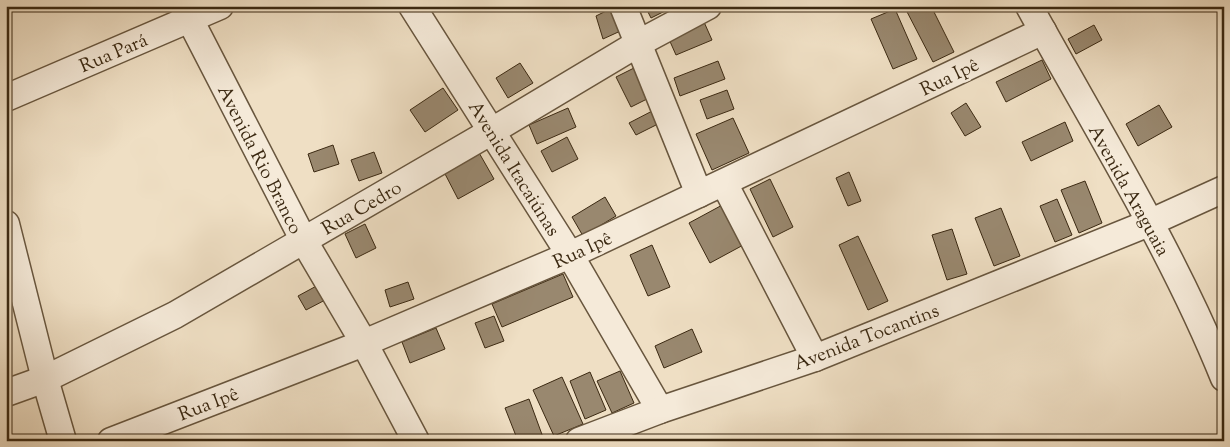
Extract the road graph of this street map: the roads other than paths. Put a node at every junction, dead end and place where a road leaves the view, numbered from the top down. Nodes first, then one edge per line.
1 (220, 6) edge
2 (412, 6) edge
3 (622, 6) edge
4 (708, 6) edge
5 (1029, 6) edge
6 (186, 13) edge
7 (1042, 31) junction
8 (639, 43) junction
9 (6, 98) edge
10 (492, 131) junction
11 (724, 183) junction
12 (1224, 189) edge
13 (699, 194) junction
14 (1149, 223) junction
15 (6, 224) edge
16 (304, 241) junction
17 (570, 255) junction
18 (364, 343) junction
19 (815, 358) junction
20 (1224, 378) edge
21 (44, 379) junction
22 (6, 393) edge
23 (660, 410) junction
24 (63, 441) edge
25 (111, 441) edge
26 (416, 441) edge
27 (579, 441) edge

1 - 6 street, Rua Pará
2 - 10 street, Avenida Itacaiúnas
3 - 8 street
4 - 8 street, Rua Cedro
5 - 7 street, Avenida Araguaia
6 - 9 street, Rua Pará
6 - 16 street, Avenida Rio Branco
7 - 11 street, Rua Ipê
7 - 14 street, Avenida Araguaia
8 - 10 street, Rua Cedro
8 - 13 street
10 - 16 street, Rua Cedro
10 - 17 street, Avenida Itacaiúnas
11 - 13 street, Rua Ipê
11 - 19 street
12 - 14 street, Avenida Tocantins
13 - 17 street, Rua Ipê
14 - 19 street, Avenida Tocantins
14 - 20 street, Avenida Araguaia
15 - 21 street
16 - 18 street, Avenida Rio Branco
16 - 21 street, Rua Cedro
17 - 18 street, Rua Ipê
17 - 23 street, Avenida Itacaiúnas
18 - 25 street, Rua Ipê
18 - 26 street, Avenida Rio Branco
19 - 23 street, Avenida Tocantins
21 - 22 street, Rua Cedro
21 - 24 street
23 - 27 street, Avenida Tocantins

